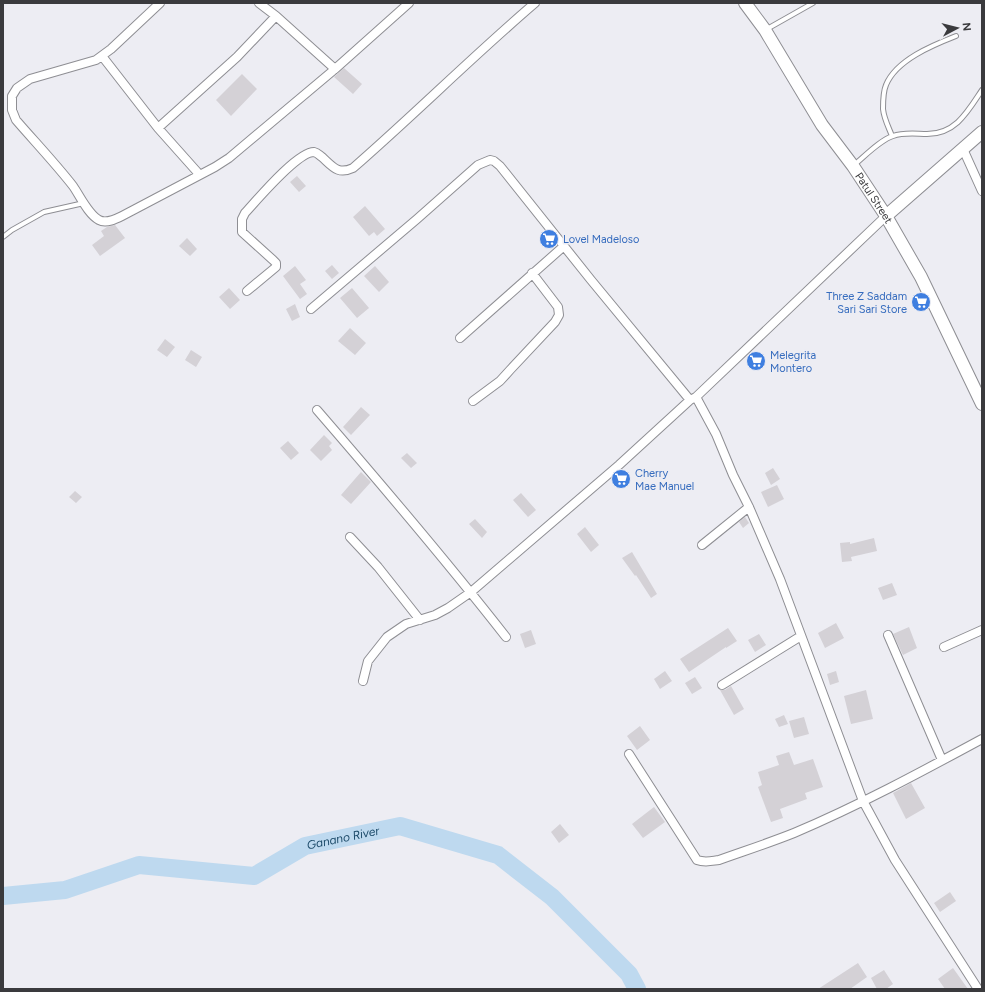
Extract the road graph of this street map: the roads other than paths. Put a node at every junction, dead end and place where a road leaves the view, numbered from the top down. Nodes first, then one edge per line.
1 (160, 3) edge
2 (259, 3) edge
3 (409, 3) edge
4 (535, 3) edge
5 (746, 3) edge
6 (813, 3) edge
7 (276, 16) junction
8 (765, 30) junction
9 (956, 36) dead end
10 (102, 56) junction
11 (335, 69) junction
12 (982, 90) edge
13 (158, 128) junction
14 (982, 132) edge
15 (892, 136) junction
16 (963, 149) junction
17 (853, 166) junction
18 (200, 174) junction
19 (980, 179) edge
20 (982, 191) edge
21 (84, 203) junction
22 (886, 216) junction
23 (3, 237) edge
24 (564, 246) junction
25 (532, 273) junction
26 (247, 291) dead end
27 (311, 309) dead end
28 (460, 338) dead end
29 (693, 399) junction
30 (473, 401) dead end
31 (982, 404) edge
32 (317, 410) dead end
33 (749, 507) junction
34 (350, 537) dead end
35 (702, 545) dead end
36 (471, 592) junction
37 (420, 620) junction
38 (982, 630) edge
39 (888, 635) dead end
40 (801, 636) junction
41 (506, 638) dead end
42 (944, 647) dead end
43 (363, 681) dead end
44 (722, 685) dead end
45 (982, 739) edge
46 (629, 754) dead end
47 (942, 760) junction
48 (863, 801) junction
49 (978, 989) edge

1 - 10 street
2 - 7 street
3 - 11 street
4 - 26 street
5 - 8 main road, Patul Street
6 - 8 lane
7 - 11 street
7 - 13 street
8 - 17 main road, Patul Street
9 - 15 lane
10 - 13 street
10 - 21 street
11 - 18 street
12 - 15 lane
13 - 18 street
14 - 16 main road
15 - 17 lane
16 - 19 street
16 - 22 main road
17 - 22 main road, Patul Street
18 - 21 street
19 - 20 street
21 - 23 lane
22 - 29 street
22 - 31 main road, Patul Street
24 - 25 street
24 - 27 street
24 - 29 street
25 - 28 street
25 - 30 street
29 - 33 street
29 - 36 street
32 - 36 street
33 - 35 street
33 - 40 street
34 - 37 street
36 - 37 street
36 - 41 street
37 - 43 street
38 - 42 street
39 - 47 street
40 - 44 street
40 - 48 street
45 - 47 street
46 - 48 street
47 - 48 street
48 - 49 street

